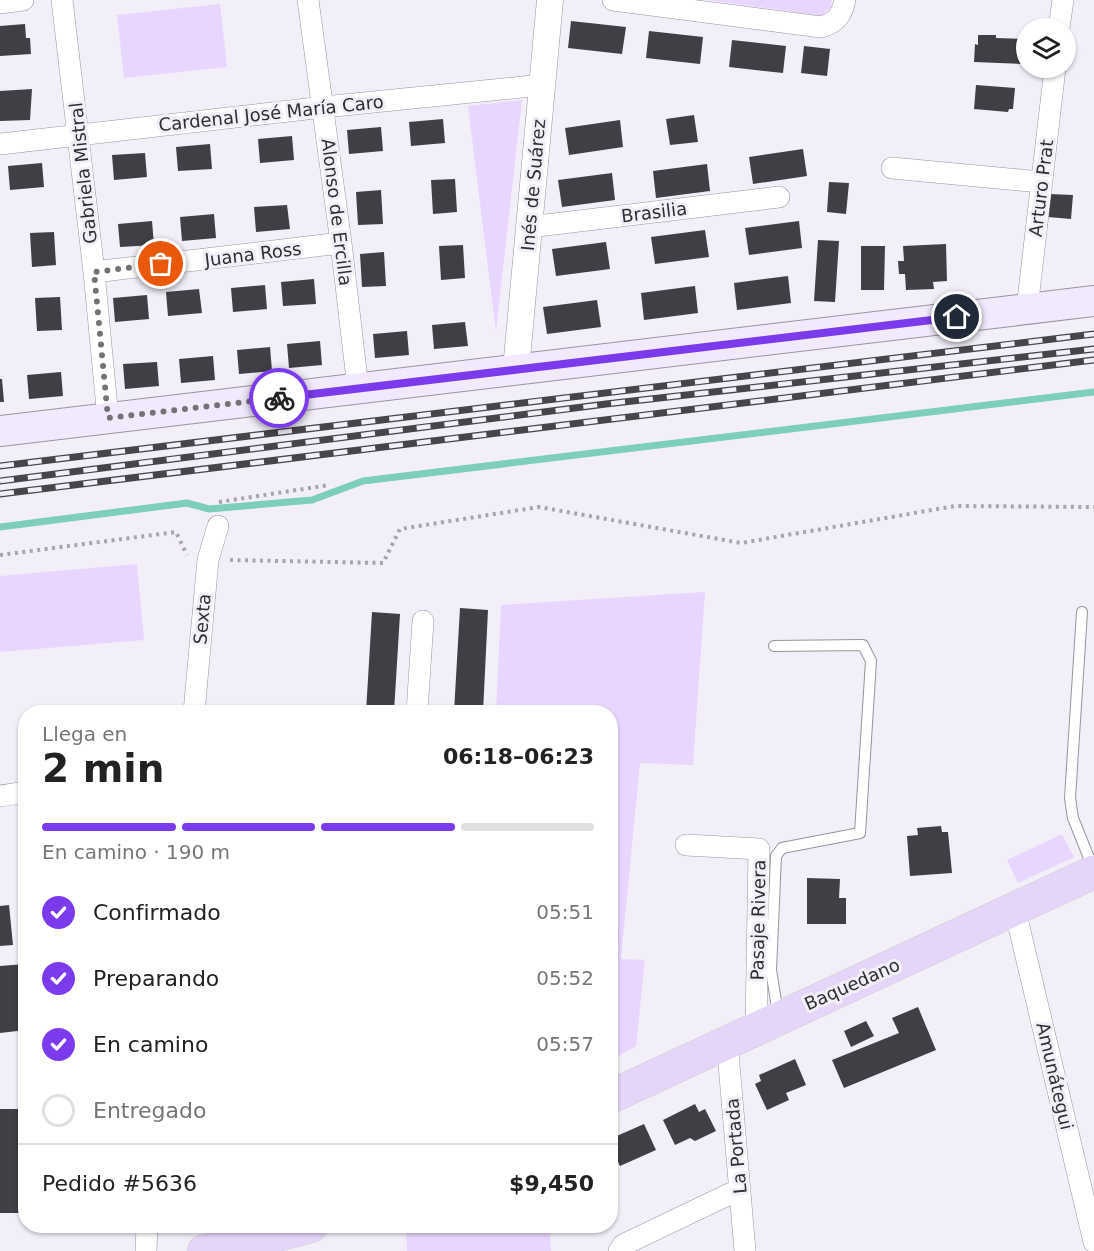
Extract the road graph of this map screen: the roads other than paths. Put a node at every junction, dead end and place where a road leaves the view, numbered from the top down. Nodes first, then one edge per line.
1 (23, 0) edge
2 (62, 0) edge
3 (308, 0) edge
4 (550, 0) edge
5 (612, 0) edge
6 (844, 0) edge
7 (1063, 0) edge
8 (0, 3) edge
9 (1060, 18) edge
10 (1054, 78) edge
11 (542, 85) junction
12 (324, 107) junction
13 (78, 135) junction
14 (0, 144) edge
15 (892, 168) dead end
16 (1041, 182) junction
17 (779, 197) dead end
18 (529, 227) junction
19 (341, 243) junction
20 (94, 272) junction
21 (1094, 301) edge
22 (1027, 309) junction
23 (516, 369) junction
24 (358, 388) junction
25 (108, 418) junction
26 (0, 430) edge
27 (218, 526) dead end
28 (1082, 612) dead end
29 (423, 621) dead end
30 (774, 646) dead end
31 (195, 705) edge
32 (417, 705) edge
33 (18, 793) edge
34 (0, 796) edge
35 (686, 845) dead end
36 (1094, 871) edge
37 (1016, 910) junction
38 (767, 1022) junction
39 (727, 1041) junction
40 (618, 1093) edge
41 (740, 1189) junction
42 (147, 1233) edge
43 (284, 1233) edge
44 (1094, 1242) edge
45 (146, 1251) edge
46 (204, 1251) edge
47 (619, 1251) edge
48 (745, 1251) edge

1 - 8 street
2 - 13 street, Gabriela Mistral
3 - 12 street, Alonso de Ercilla
4 - 11 street, Inés de Suárez
5 - 6 street
7 - 9 street
10 - 16 street, Arturo Prat
11 - 12 street, Cardenal José María Caro
11 - 18 street, Inés de Suárez
12 - 13 street, Cardenal José María Caro
12 - 19 street, Alonso de Ercilla
13 - 14 street, Cardenal José María Caro
13 - 20 street, Gabriela Mistral
15 - 16 street
16 - 22 street, Arturo Prat
17 - 18 street, Brasilia
18 - 23 street, Inés de Suárez
19 - 20 street, Juana Ross
19 - 24 street, Alonso de Ercilla
20 - 25 street, Gabriela Mistral
21 - 22 main road
22 - 23 main road
23 - 24 main road
24 - 25 main road
25 - 26 main road
27 - 31 street, Sexta
28 - 36 lane
29 - 32 street
30 - 38 lane
33 - 34 street
35 - 38 street, Pasaje Rivera
36 - 37 main road, Baquedano
37 - 38 main road, Baquedano
37 - 44 street, Amunátegui
38 - 39 main road, Baquedano
39 - 40 main road, Baquedano
39 - 41 street, La Portada
41 - 47 street
41 - 48 street, La Portada
42 - 45 street
43 - 46 main road

